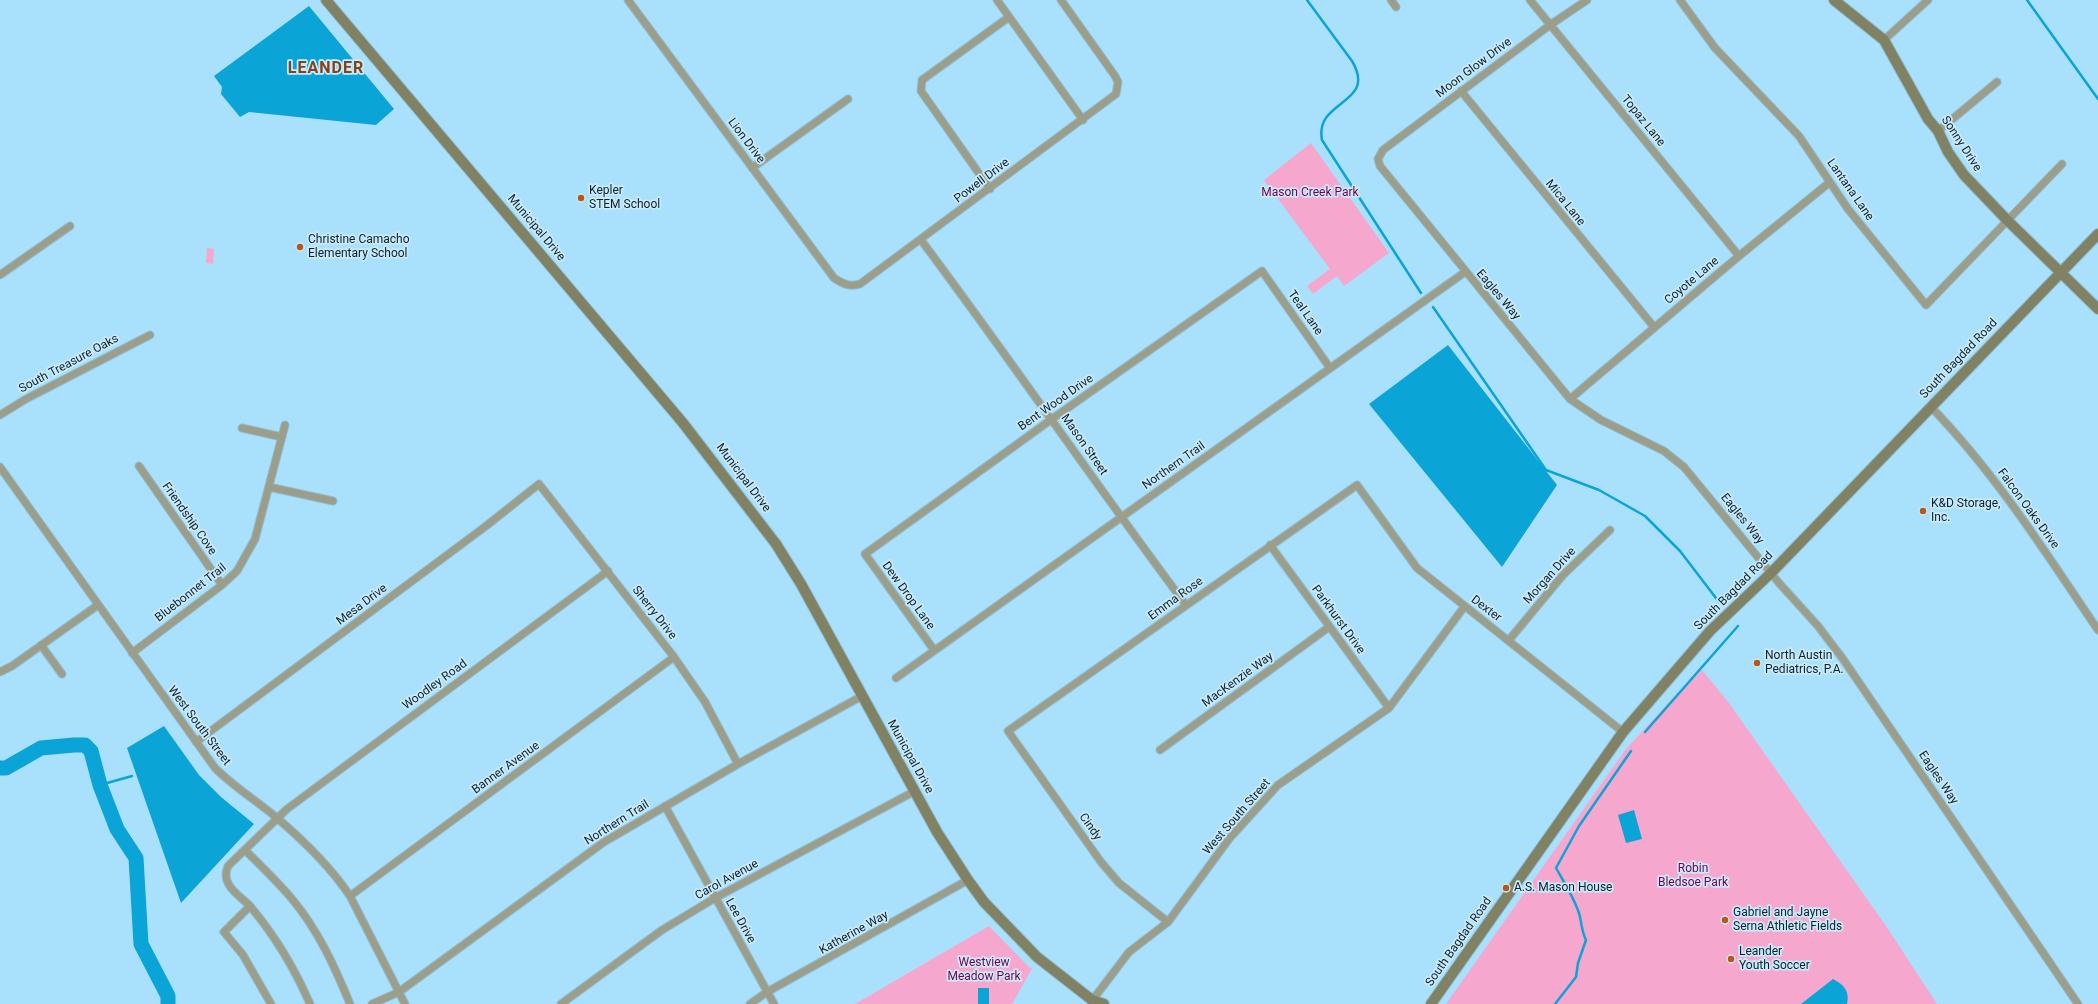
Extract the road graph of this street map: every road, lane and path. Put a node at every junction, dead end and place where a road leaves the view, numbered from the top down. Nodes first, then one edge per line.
1 (326, 0) edge
2 (628, 0) edge
3 (998, 0) edge
4 (1061, 0) edge
5 (1391, 0) edge
6 (1530, 0) edge
7 (1587, 0) edge
8 (1680, 0) edge
9 (1834, 0) edge
10 (1928, 0) edge
11 (1396, 7) dead end
12 (1009, 17) junction
13 (1550, 25) junction
14 (1884, 40) junction
15 (1997, 82) dead end
16 (1461, 91) junction
17 (848, 99) dead end
18 (1083, 120) junction
19 (1938, 131) junction
20 (1378, 159) joint
21 (2062, 164) dead end
22 (752, 168) junction
23 (1830, 182) junction
24 (990, 189) junction
25 (2007, 220) junction
26 (70, 226) dead end
27 (2098, 234) edge
28 (921, 240) junction
29 (1739, 256) junction
30 (1262, 271) joint
31 (1465, 272) junction
32 (2060, 273) junction
33 (0, 275) edge
34 (853, 286) joint
35 (2098, 309) edge
36 (1654, 327) junction
37 (150, 335) dead end
38 (1330, 368) junction
39 (1570, 398) junction
40 (1932, 407) junction
41 (0, 415) edge
42 (1052, 419) junction
43 (284, 425) dead end
44 (242, 428) dead end
45 (282, 436) junction
46 (139, 466) dead end
47 (0, 467) edge
48 (539, 484) joint
49 (1357, 485) joint
50 (270, 487) junction
51 (333, 501) dead end
52 (1122, 516) junction
53 (1610, 530) dead end
54 (1270, 545) junction
55 (865, 554) joint
56 (608, 571) junction
57 (1771, 573) junction
58 (222, 586) junction
59 (98, 605) junction
60 (1186, 605) junction
61 (1464, 606) junction
62 (1329, 627) junction
63 (2098, 630) edge
64 (1509, 640) junction
65 (41, 645) junction
66 (934, 650) junction
67 (132, 653) junction
68 (674, 657) junction
69 (0, 672) edge
70 (62, 674) dead end
71 (896, 678) dead end
72 (862, 696) junction
73 (1389, 708) junction
74 (1008, 731) joint
75 (1623, 732) junction
76 (196, 742) junction
77 (1160, 750) dead end
78 (738, 764) junction
79 (915, 791) junction
80 (665, 806) junction
81 (277, 818) junction
82 (245, 850) junction
83 (968, 880) junction
84 (350, 896) junction
85 (715, 898) junction
86 (250, 906) junction
87 (1168, 922) junction
88 (399, 992) junction
89 (767, 992) junction
90 (1092, 1003) edge
91 (271, 1004) edge
92 (310, 1004) edge
93 (350, 1004) edge
94 (372, 1004) edge
95 (405, 1004) edge
96 (561, 1004) edge
97 (750, 1004) edge
98 (774, 1004) edge
99 (1104, 1004) edge
100 (1431, 1004) edge
101 (2078, 1004) edge

1 - 72 street, Municipal Drive
2 - 22 street, Lion Drive
3 - 12 street
4 - 18 street, Powell Drive
5 - 11 street
6 - 13 street, Topaz Lane
7 - 13 street, Moon Glow Drive
8 - 23 street, Lantana Lane
9 - 14 street, Sonny Drive
10 - 14 street
12 - 18 street
12 - 24 street
13 - 16 street, Moon Glow Drive
13 - 29 street, Topaz Lane
14 - 19 street, Sonny Drive
15 - 19 street
16 - 20 street, Moon Glow Drive
16 - 36 street, Mica Lane
17 - 22 street
18 - 24 street, Powell Drive
19 - 25 street, Sonny Drive
20 - 31 street, Eagles Way
21 - 25 street
22 - 34 street, Lion Drive
23 - 25 street, Lantana Lane
23 - 29 street, Coyote Lane
24 - 28 street, Powell Drive
25 - 32 street, Sonny Drive
26 - 33 street
27 - 32 street, South Bagdad Road
28 - 34 street, Powell Drive
28 - 42 street, Mason Street
29 - 36 street, Coyote Lane
30 - 38 street, Teal Lane
30 - 42 street, Bent Wood Drive
31 - 38 street, Northern Trail
31 - 39 street, Eagles Way
32 - 35 street, Sonny Drive
32 - 40 street, South Bagdad Road
36 - 39 street, Coyote Lane
37 - 41 street, South Treasure Oaks
38 - 52 street, Northern Trail
39 - 57 street, Eagles Way
40 - 57 street, South Bagdad Road
40 - 63 street, Falcon Oaks Drive
42 - 52 street, Mason Street
42 - 55 street, Bent Wood Drive
43 - 45 street, Bluebonnet Trail
44 - 45 street
45 - 50 street, Bluebonnet Trail
46 - 58 street, Friendship Cove
47 - 59 street, West South Street
48 - 56 street, Sherry Drive
48 - 76 street, Mesa Drive
49 - 54 street, Emma Rose
49 - 61 street, Dexter
50 - 51 street
50 - 58 street, Bluebonnet Trail
52 - 60 street, Mason Street
52 - 66 street, Northern Trail
53 - 64 street, Morgan Drive
54 - 60 street, Emma Rose
54 - 62 street, Parkhurst Drive
55 - 66 street, Dew Drop Lane
56 - 68 street, Sherry Drive
56 - 81 street, Woodley Road
57 - 75 street, South Bagdad Road
57 - 101 street, Eagles Way
58 - 67 street, Bluebonnet Trail
59 - 65 street
59 - 67 street, West South Street
60 - 74 street, Emma Rose
61 - 64 street, Dexter
61 - 73 street, West South Street
62 - 73 street, Parkhurst Drive
62 - 77 street, MacKenzie Way
64 - 75 street, Dexter
65 - 69 street
65 - 70 street
66 - 71 street, Northern Trail
67 - 76 street, West South Street
68 - 78 street, Sherry Drive
68 - 84 street, Banner Avenue
72 - 78 street, Northern Trail
72 - 79 street, Municipal Drive
73 - 87 street, West South Street
74 - 87 street, Cindy
75 - 100 street, South Bagdad Road
76 - 81 street, West South Street
78 - 80 street, Northern Trail
79 - 83 street, Municipal Drive
79 - 85 street, Carol Avenue
80 - 85 street, Lee Drive
80 - 88 street, Northern Trail
81 - 82 street, Woodley Road
81 - 84 street, West South Street
82 - 86 street, Woodley Road
82 - 93 street
83 - 89 street, Katherine Way
83 - 90 street, Municipal Drive
84 - 88 street, West South Street
85 - 89 street, Lee Drive
85 - 96 street, Carol Avenue
86 - 91 street
86 - 92 street, Woodley Road
87 - 90 street, West South Street
88 - 94 street, Northern Trail
88 - 95 street, West South Street
89 - 97 street, Katherine Way
89 - 98 street, Lee Drive
90 - 99 street, Municipal Drive

